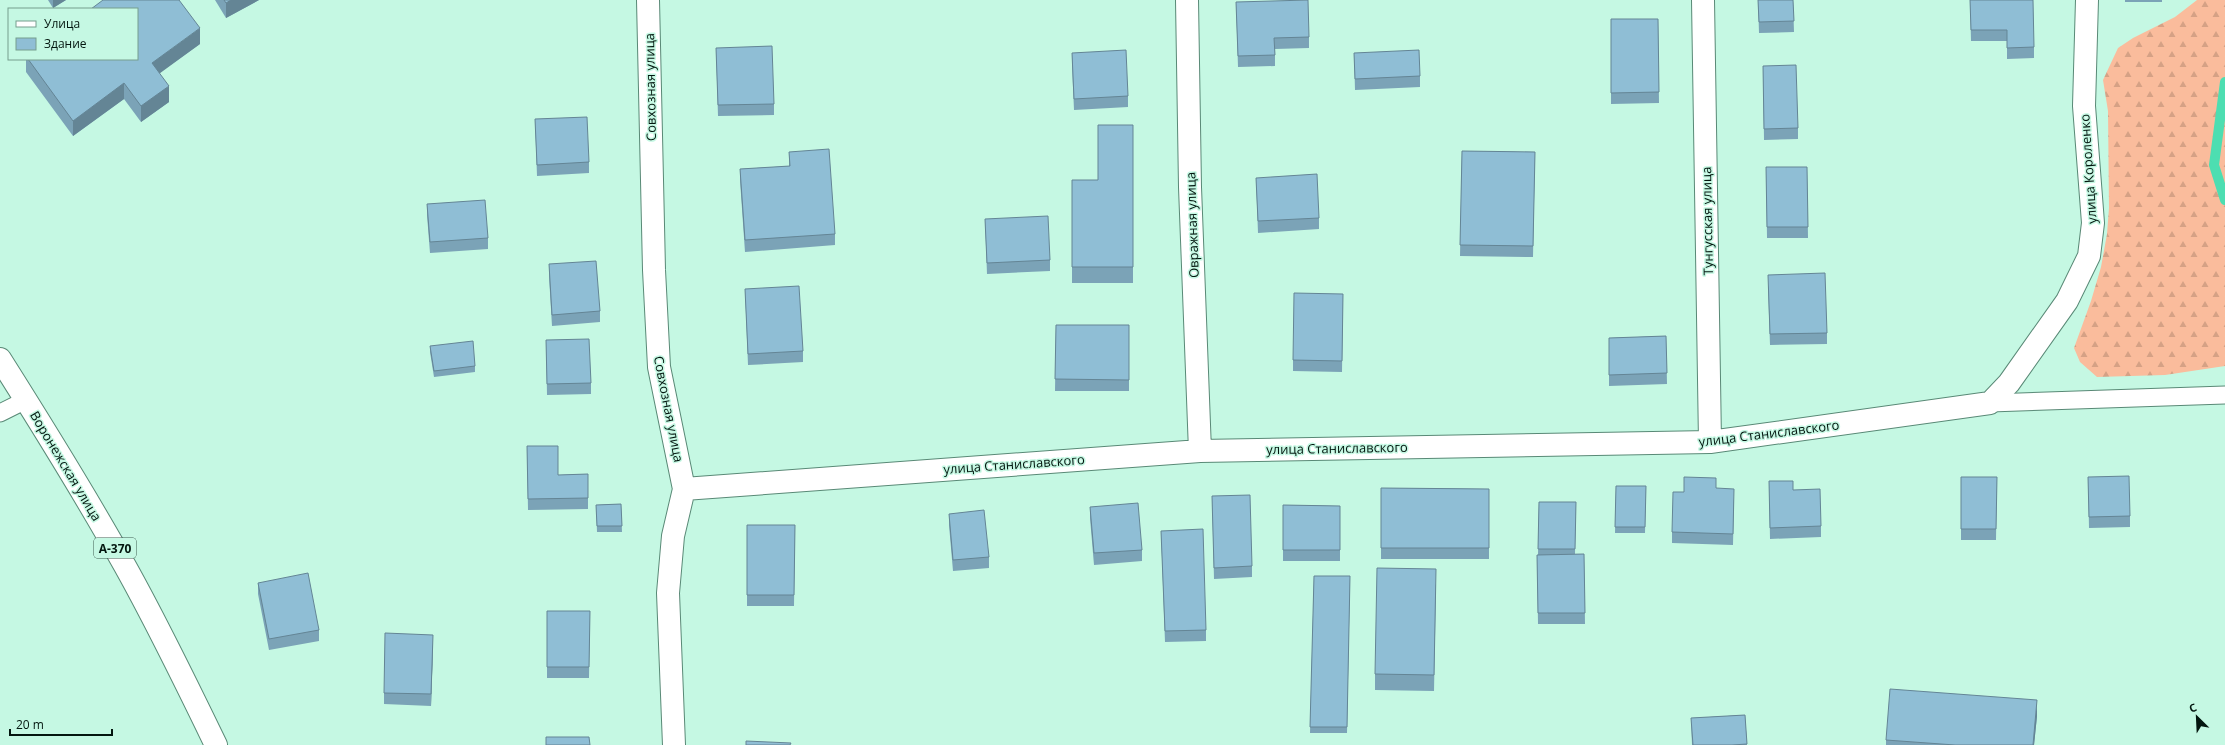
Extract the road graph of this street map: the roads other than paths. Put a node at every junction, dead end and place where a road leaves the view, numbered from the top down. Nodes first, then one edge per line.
1 (648, 0) edge
2 (1187, 0) edge
3 (1703, 0) edge
4 (2087, 0) edge
5 (0, 359) edge
6 (2225, 395) edge
7 (26, 400) junction
8 (1990, 403) junction
9 (0, 413) edge
10 (1710, 442) junction
11 (1200, 451) junction
12 (684, 489) junction
13 (216, 745) edge
14 (674, 745) edge

1 - 12 main road, Совхозная улица
2 - 11 main road, Овражная улица
3 - 10 main road, Тунгусская улица
4 - 8 main road, улица Короленко
5 - 7 main road, Воронежская улица / А-370
6 - 8 lane
7 - 9 lane
7 - 13 main road, Воронежская улица / А-370
8 - 10 main road, улица Станиславского
10 - 11 main road, улица Станиславского
11 - 12 main road, улица Станиславского
12 - 14 main road, Совхозная улица

